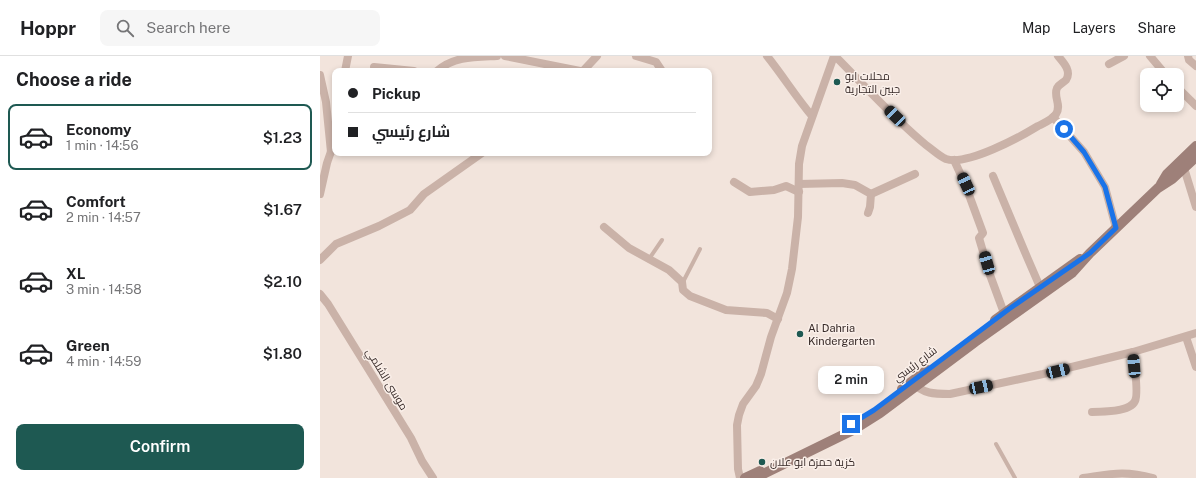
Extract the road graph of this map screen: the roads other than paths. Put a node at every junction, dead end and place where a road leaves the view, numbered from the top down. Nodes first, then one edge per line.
1 (348, 56) edge
2 (497, 56) edge
3 (505, 56) edge
4 (596, 56) edge
5 (636, 56) edge
6 (767, 56) edge
7 (834, 56) edge
8 (1058, 56) edge
9 (1124, 56) edge
10 (1150, 56) edge
11 (1188, 56) edge
12 (1109, 64) dead end
13 (1196, 66) edge
14 (374, 67) dead end
15 (345, 68) edge
16 (384, 68) edge
17 (440, 68) edge
18 (566, 68) edge
19 (584, 68) edge
20 (660, 68) edge
21 (1160, 68) edge
22 (320, 75) edge
23 (1184, 94) edge
24 (1196, 106) edge
25 (812, 116) junction
26 (1053, 117) junction
27 (1196, 146) edge
28 (332, 149) edge
29 (331, 152) junction
30 (478, 156) edge
31 (1196, 157) edge
32 (954, 160) junction
33 (1184, 168) junction
34 (915, 174) dead end
35 (993, 176) dead end
36 (734, 182) dead end
37 (799, 188) junction
38 (1158, 188) junction
39 (320, 194) edge
40 (871, 194) junction
41 (1196, 207) edge
42 (868, 213) dead end
43 (604, 227) dead end
44 (1116, 228) junction
45 (662, 240) dead end
46 (700, 249) dead end
47 (649, 259) junction
48 (320, 260) edge
49 (682, 282) junction
50 (1043, 289) junction
51 (320, 294) edge
52 (1004, 313) junction
53 (778, 319) junction
54 (1196, 333) edge
55 (1186, 337) junction
56 (1133, 352) junction
57 (1196, 367) edge
58 (914, 384) junction
59 (1092, 412) dead end
60 (996, 444) dead end
61 (761, 475) edge
62 (434, 478) edge
63 (740, 478) edge
64 (745, 478) edge
65 (1015, 478) edge
66 (1083, 478) edge
67 (1153, 478) edge

1 - 15 street
2 - 17 street
3 - 18 street
4 - 19 street
5 - 20 street
6 - 25 street
7 - 25 street
7 - 32 street
8 - 26 street
9 - 12 street
10 - 21 street
11 - 13 street
14 - 16 street
22 - 29 street
23 - 24 street
25 - 37 street
26 - 32 street
26 - 44 street
27 - 38 main road, شارع رئيسي
28 - 29 street
29 - 39 street
30 - 48 street
31 - 33 main road, شارع رئيسي
32 - 52 street
33 - 38 main road, شارع رئيسي
33 - 41 street
34 - 40 street
35 - 50 street
36 - 37 street
37 - 40 street
37 - 53 street
38 - 44 main road, شارع رئيسي
40 - 42 street
43 - 47 street
44 - 50 main road, شارع رئيسي
45 - 47 lane
46 - 49 lane
47 - 49 street
49 - 53 street
50 - 52 main road, شارع رئيسي
50 - 58 main road, شارع رئيسي
51 - 62 street, موسى الشلمي
52 - 58 main road, شارع رئيسي
53 - 63 street
54 - 55 street
55 - 56 street
55 - 57 street
56 - 58 street
56 - 59 street
58 - 61 main road, شارع رئيسي
60 - 65 lane
61 - 64 main road, شارع رئيسي
66 - 67 street

